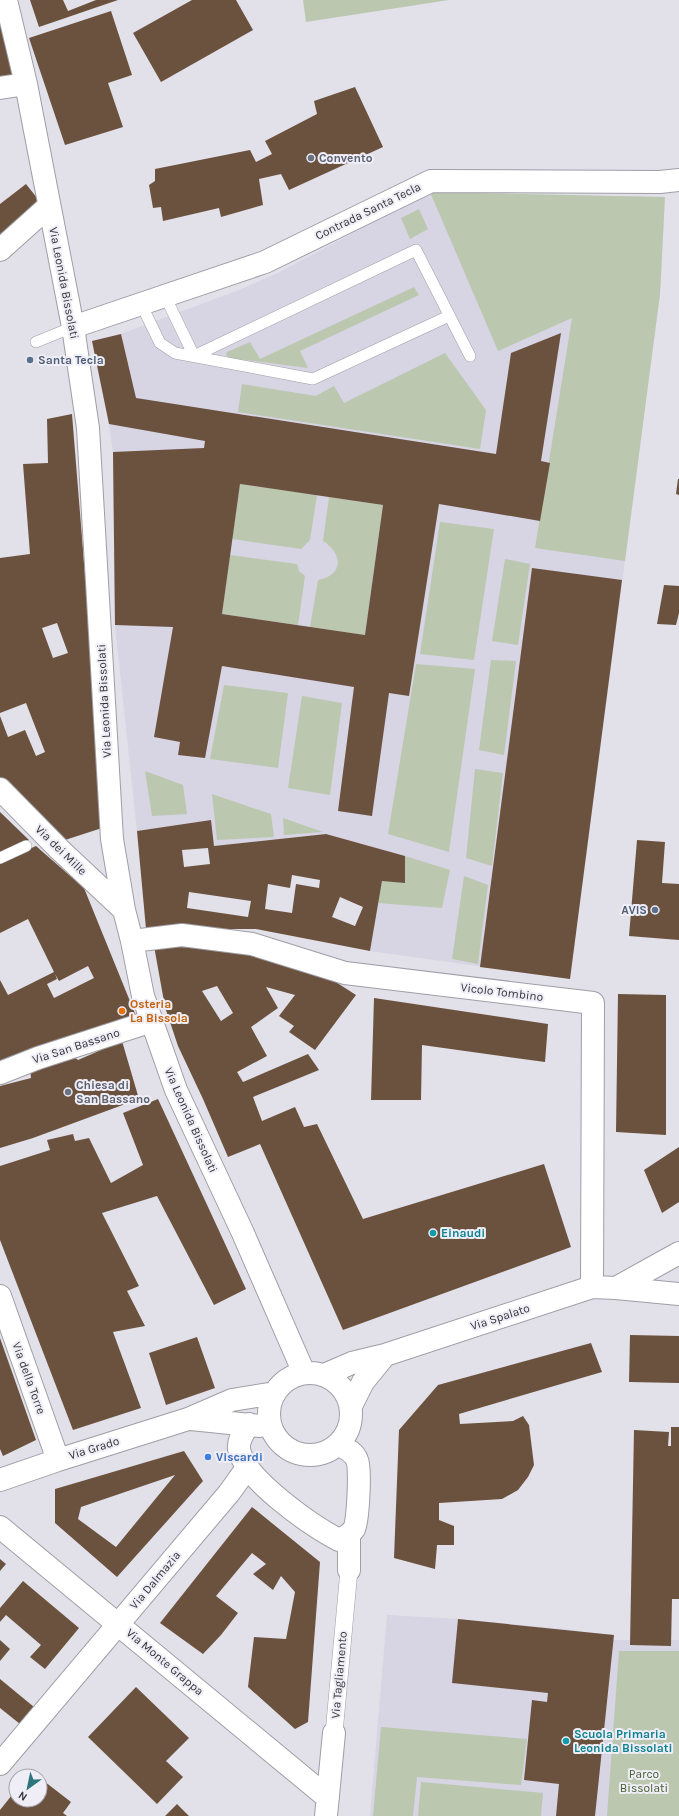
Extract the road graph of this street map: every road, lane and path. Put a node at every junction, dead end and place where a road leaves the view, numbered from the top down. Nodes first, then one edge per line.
1 (6, 0) edge
2 (26, 84) junction
3 (0, 88) edge
4 (679, 180) edge
5 (50, 206) junction
6 (0, 250) edge
7 (165, 296) junction
8 (142, 304) junction
9 (449, 316) junction
10 (73, 327) junction
11 (36, 342) dead end
12 (194, 356) junction
13 (470, 356) dead end
14 (0, 789) edge
15 (26, 846) dead end
16 (0, 858) edge
17 (124, 910) junction
18 (132, 941) junction
19 (152, 1021) junction
20 (0, 1074) edge
21 (679, 1253) edge
22 (592, 1287) junction
23 (616, 1288) junction
24 (679, 1294) edge
25 (0, 1296) edge
26 (385, 1355) junction
27 (314, 1374) junction
28 (275, 1393) junction
29 (351, 1406) junction
30 (188, 1419) junction
31 (249, 1424) junction
32 (271, 1428) junction
33 (338, 1444) junction
34 (58, 1460) junction
35 (247, 1468) junction
36 (0, 1480) edge
37 (0, 1527) edge
38 (349, 1535) junction
39 (349, 1570) joint
40 (119, 1624) junction
41 (334, 1733) joint
42 (0, 1764) edge
43 (327, 1807) edge

1 - 2 street, Via Leonida Bissolati
2 - 3 street
2 - 5 street, Via Leonida Bissolati
4 - 7 street, Contrada Santa Tecla
5 - 6 street
5 - 10 street, Via Leonida Bissolati
7 - 8 street, Contrada Santa Tecla
7 - 12 lane
8 - 10 street, Contrada Santa Tecla
8 - 12 lane
9 - 12 lane
9 - 12 lane
9 - 13 lane
10 - 11 lane
10 - 17 street, Via Leonida Bissolati
14 - 17 street, Via dei Mille
15 - 16 lane
17 - 18 street, Via Leonida Bissolati
18 - 19 street, Via Leonida Bissolati
18 - 22 street, Vicolo Tombino
19 - 20 street, Via San Bassano
19 - 27 street, Via Leonida Bissolati
21 - 23 street
22 - 23 street, Via Spalato
22 - 26 street, Via Spalato
23 - 24 street, Via Spalato
25 - 34 street, Via della Torre
26 - 27 street, Via Spalato
26 - 29 street
27 - 28 street
27 - 29 street
28 - 30 street, Via Grado
28 - 32 street
29 - 33 street
30 - 31 street, Via Grado
30 - 34 street, Via Grado
31 - 32 street, Via Grado
31 - 35 street
32 - 33 street
33 - 38 street, Via Tagliamento
34 - 36 street, Via Grado
35 - 38 street
35 - 40 street, Via Dalmazia
37 - 40 street, Via Monte Grappa
38 - 39 street, Via Tagliamento
39 - 41 street, Via Tagliamento
40 - 42 street, Via Dalmazia
40 - 43 street, Via Monte Grappa
41 - 43 street, Via Tagliamento

